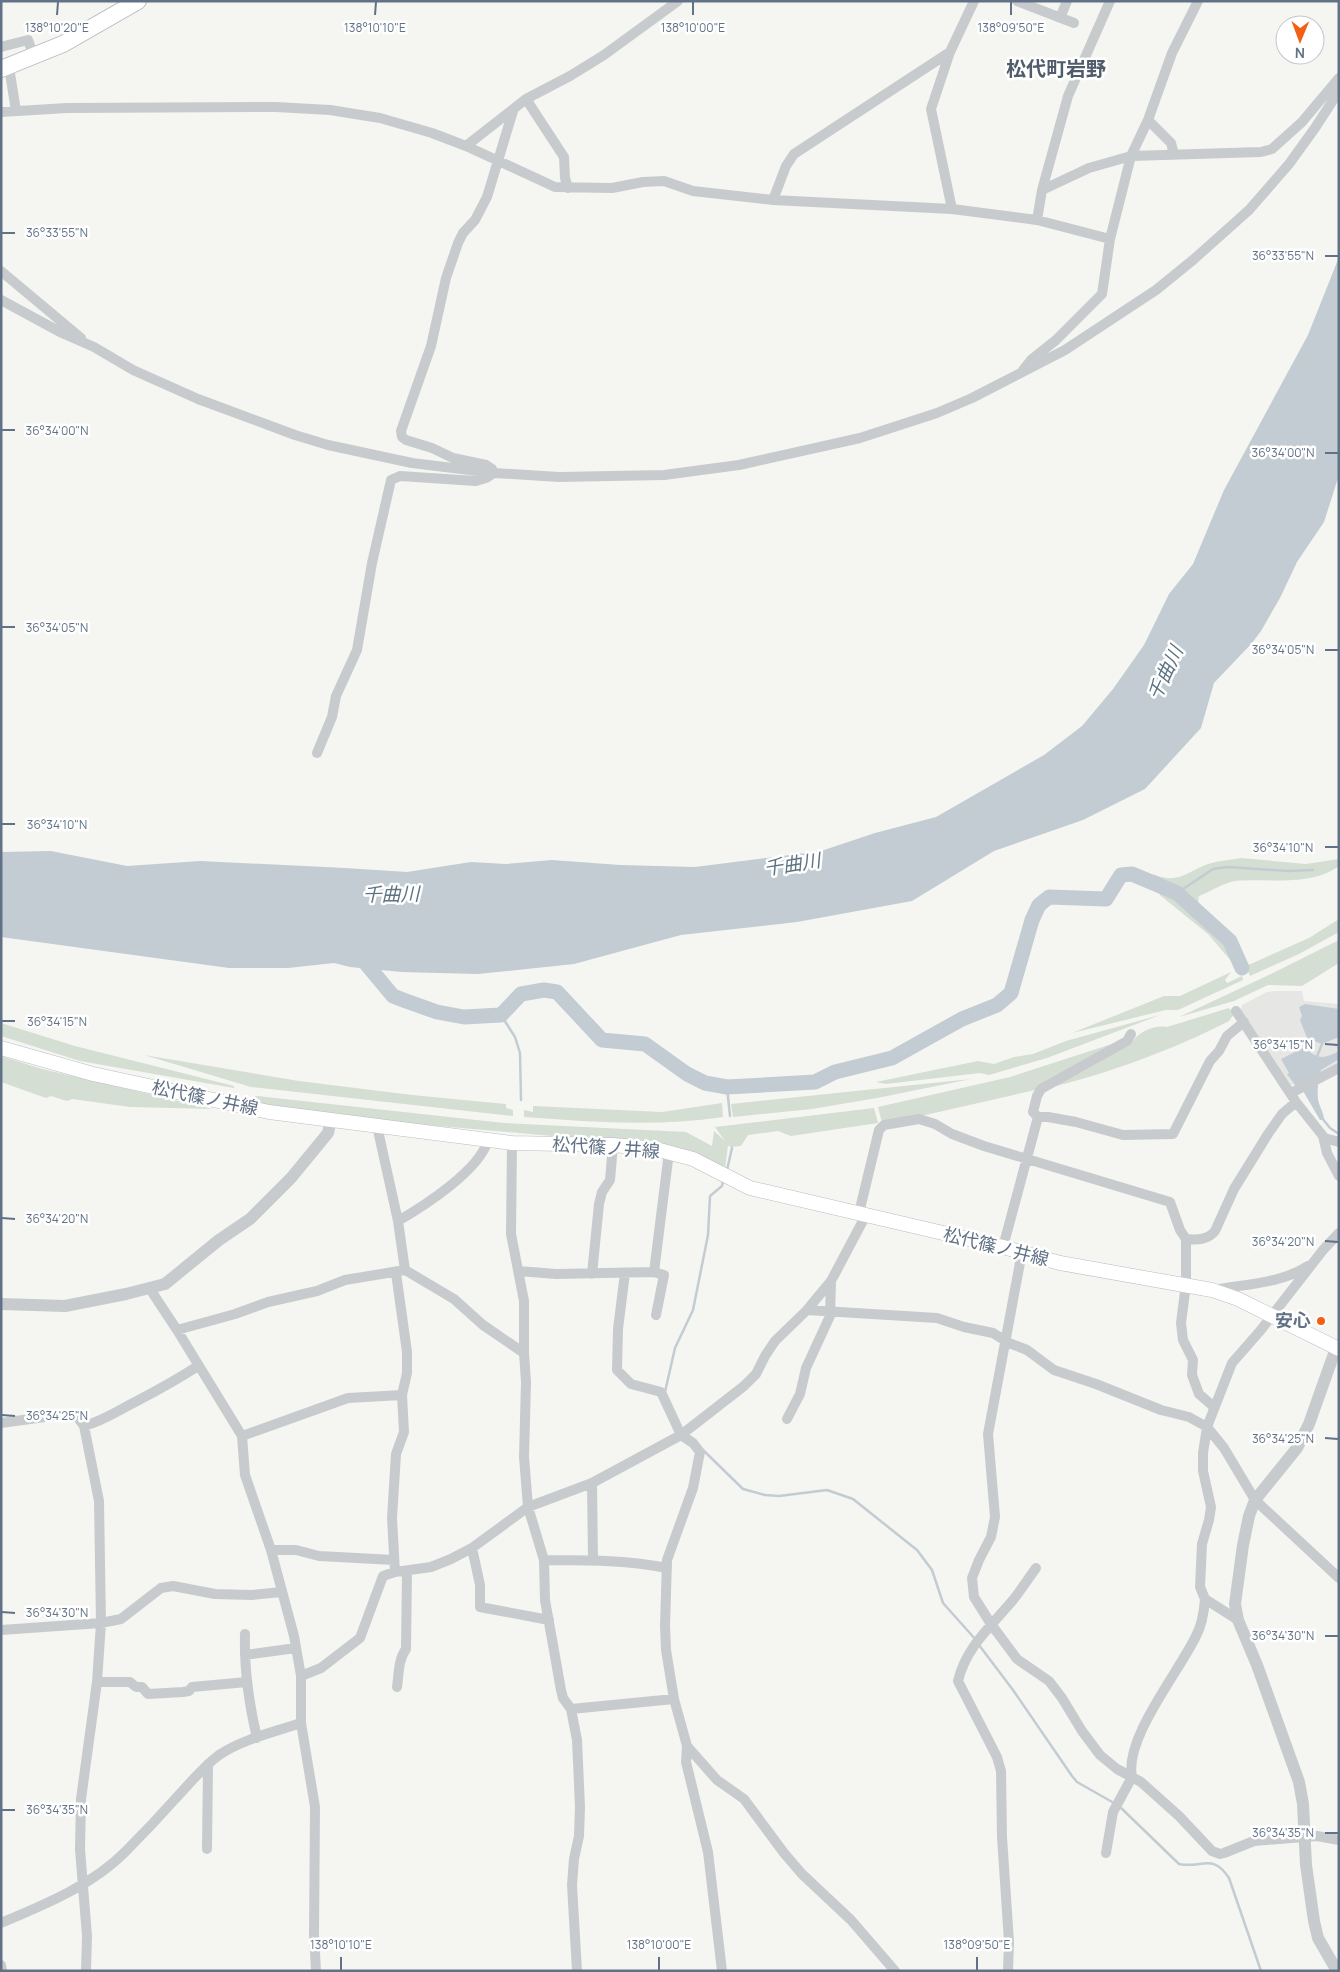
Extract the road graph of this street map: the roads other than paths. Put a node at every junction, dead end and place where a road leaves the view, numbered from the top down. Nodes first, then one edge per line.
1 (138, 1) edge
2 (678, 1) edge
3 (974, 1) edge
4 (1017, 1) edge
5 (1068, 1) edge
6 (1110, 1) edge
7 (1198, 1) edge
8 (1060, 18) junction
9 (1074, 23) dead end
10 (1, 48) edge
11 (950, 52) junction
12 (34, 57) junction
13 (5, 68) edge
14 (1339, 78) edge
15 (1339, 91) edge
16 (526, 99) junction
17 (16, 111) junction
18 (513, 111) junction
19 (1, 112) edge
20 (1148, 120) junction
21 (466, 146) junction
22 (1174, 154) junction
23 (1131, 156) junction
24 (499, 160) junction
25 (568, 188) junction
26 (1042, 190) junction
27 (773, 200) junction
28 (952, 209) junction
29 (1037, 220) junction
30 (1110, 239) junction
31 (1, 271) edge
32 (1, 300) edge
33 (94, 347) junction
34 (1019, 374) junction
35 (494, 473) junction
36 (318, 753) dead end
37 (1236, 1011) dead end
38 (1244, 1022) junction
39 (1131, 1034) dead end
40 (1, 1048) edge
41 (1339, 1068) edge
42 (1295, 1095) junction
43 (1038, 1117) junction
44 (331, 1120) junction
45 (377, 1126) junction
46 (1324, 1138) junction
47 (488, 1140) junction
48 (1339, 1142) edge
49 (512, 1143) junction
50 (613, 1145) junction
51 (669, 1152) junction
52 (1026, 1159) junction
53 (1339, 1176) edge
54 (862, 1214) junction
55 (398, 1221) junction
56 (1339, 1233) edge
57 (1186, 1240) junction
58 (1003, 1247) junction
59 (1022, 1252) junction
60 (1313, 1262) junction
61 (518, 1271) junction
62 (401, 1272) junction
63 (625, 1272) junction
64 (654, 1272) junction
65 (592, 1274) junction
66 (831, 1281) junction
67 (1186, 1284) junction
68 (150, 1289) junction
69 (1212, 1290) junction
70 (1, 1304) edge
71 (807, 1310) junction
72 (832, 1311) junction
73 (656, 1315) dead end
74 (1271, 1316) junction
75 (177, 1330) junction
76 (1004, 1340) junction
77 (1337, 1348) edge
78 (524, 1353) junction
79 (198, 1366) junction
80 (402, 1395) junction
81 (1214, 1407) junction
82 (787, 1419) dead end
83 (1, 1423) edge
84 (84, 1426) junction
85 (1207, 1427) junction
86 (682, 1435) junction
87 (242, 1436) junction
88 (592, 1483) junction
89 (1255, 1500) junction
90 (528, 1507) junction
91 (472, 1548) junction
92 (271, 1550) junction
93 (394, 1560) junction
94 (544, 1560) junction
95 (592, 1560) junction
96 (666, 1568) junction
97 (1036, 1568) dead end
98 (407, 1571) junction
99 (395, 1572) junction
100 (1339, 1578) edge
101 (281, 1592) junction
102 (1205, 1599) junction
103 (549, 1620) junction
104 (1238, 1620) junction
105 (101, 1624) junction
106 (991, 1624) junction
107 (1, 1630) edge
108 (245, 1634) dead end
109 (296, 1648) junction
110 (245, 1656) junction
111 (301, 1676) junction
112 (97, 1682) junction
113 (247, 1682) junction
114 (397, 1688) dead end
115 (674, 1699) junction
116 (571, 1709) junction
117 (301, 1723) junction
118 (258, 1738) junction
119 (687, 1746) junction
120 (208, 1764) junction
121 (1132, 1777) junction
122 (1305, 1837) junction
123 (1339, 1840) edge
124 (207, 1848) dead end
125 (1106, 1853) dead end
126 (83, 1883) junction
127 (1, 1923) edge
128 (1, 1965) edge
129 (2, 1971) edge
130 (86, 1971) edge
131 (316, 1971) edge
132 (577, 1971) edge
133 (722, 1971) edge
134 (895, 1971) edge
135 (1008, 1971) edge
136 (1337, 1971) edge

1 - 12 highway
2 - 16 street
3 - 11 street
4 - 8 street
5 - 8 street
6 - 26 street
7 - 20 street
8 - 9 street
10 - 12 street
11 - 27 street
11 - 28 street
12 - 13 highway
13 - 17 street
14 - 22 street
15 - 34 street
16 - 18 street
16 - 25 street
17 - 19 street
17 - 21 street
18 - 21 street
18 - 24 street
20 - 22 street
20 - 23 street
21 - 24 street
22 - 23 street
23 - 26 street
23 - 30 street
24 - 25 street
24 - 35 street
25 - 27 street
26 - 29 street
27 - 28 street
28 - 29 street
29 - 30 street
30 - 34 street
31 - 33 street
32 - 33 street
33 - 35 street
34 - 35 street
35 - 36 street
37 - 38 street
38 - 42 street
38 - 43 street
39 - 43 street
40 - 44 main road, 松代篠ノ井線
41 - 42 street
42 - 46 street
42 - 57 street
43 - 52 street
44 - 45 main road, 松代篠ノ井線
44 - 68 street
45 - 47 main road, 松代篠ノ井線
45 - 55 street
46 - 48 street
46 - 53 street
47 - 49 main road, 松代篠ノ井線
47 - 55 street
49 - 50 main road, 松代篠ノ井線
49 - 61 street
50 - 51 main road, 松代篠ノ井線
50 - 65 street
51 - 54 main road, 松代篠ノ井線
51 - 64 street
52 - 54 street
52 - 57 street
52 - 58 street
54 - 58 main road, 松代篠ノ井線
54 - 66 street
55 - 62 street
56 - 60 street
57 - 67 street
58 - 59 main road, 松代篠ノ井線
59 - 67 main road, 松代篠ノ井線
59 - 76 street
60 - 69 street
60 - 74 street
61 - 65 street
61 - 78 street
62 - 75 street
62 - 78 street
62 - 80 street
63 - 64 street
63 - 65 street
63 - 86 street
64 - 73 street
66 - 71 street
66 - 72 street
67 - 69 main road, 松代篠ノ井線
67 - 81 street
68 - 70 street
68 - 75 street
69 - 74 main road, 松代篠ノ井線
71 - 72 street
71 - 86 street
72 - 76 street
72 - 82 street
74 - 77 main road, 松代篠ノ井線
74 - 81 street
75 - 79 street
76 - 85 street
76 - 106 street
77 - 89 street
78 - 90 street
79 - 84 street
79 - 87 street
80 - 87 street
80 - 93 street
81 - 85 street
83 - 84 street
84 - 105 street
85 - 89 street
85 - 102 street
86 - 88 street
86 - 96 street
87 - 92 street
88 - 90 street
88 - 95 street
89 - 100 street
89 - 104 street
90 - 91 street
90 - 94 street
91 - 98 street
91 - 103 street
92 - 93 street
92 - 101 street
93 - 99 street
94 - 95 street
94 - 103 street
95 - 96 street
96 - 115 street
97 - 106 street
98 - 99 street
98 - 114 street
99 - 111 street
101 - 105 street
101 - 109 street
102 - 104 street
102 - 121 street
103 - 116 street
104 - 122 street
105 - 107 street
105 - 112 street
106 - 121 street
106 - 135 street
108 - 110 street
109 - 110 street
109 - 111 street
110 - 113 street
111 - 117 street
112 - 113 street
112 - 126 street
113 - 118 street
115 - 116 street
115 - 119 street
116 - 132 street
117 - 118 street
117 - 131 street
118 - 120 street
119 - 133 street
119 - 134 street
120 - 124 street
120 - 126 street
121 - 122 street
121 - 125 street
122 - 123 street
122 - 136 street
126 - 127 street
126 - 130 street
128 - 129 street

